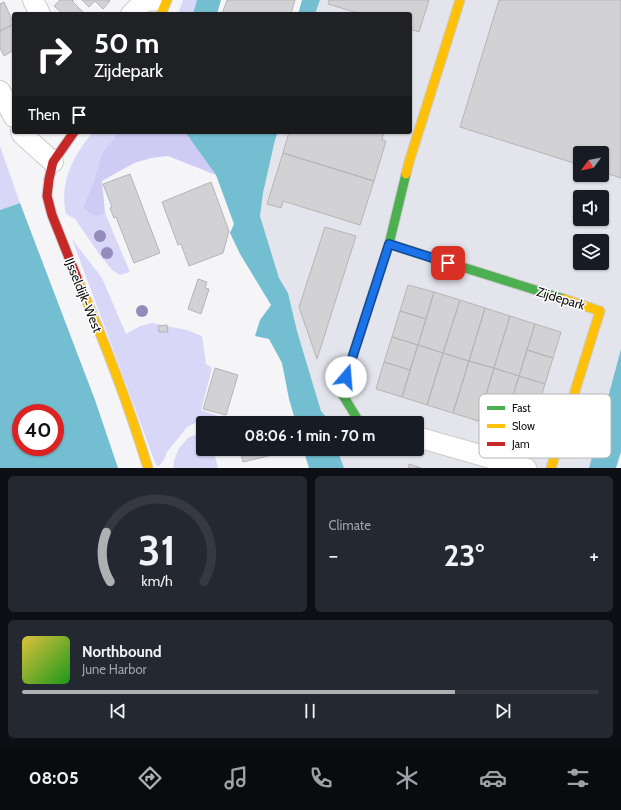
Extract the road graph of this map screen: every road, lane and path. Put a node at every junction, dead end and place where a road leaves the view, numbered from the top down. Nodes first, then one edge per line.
1 (32, 0) edge
2 (160, 0) edge
3 (166, 0) edge
4 (460, 0) edge
5 (39, 12) edge
6 (132, 12) edge
7 (162, 12) edge
8 (0, 91) edge
9 (12, 114) edge
10 (22, 134) edge
11 (73, 134) edge
12 (53, 162) junction
13 (389, 244) junction
14 (574, 394) edge
15 (356, 416) edge
16 (424, 439) edge
17 (479, 455) edge
18 (491, 458) edge
19 (554, 458) edge
20 (148, 468) edge
21 (526, 468) edge
22 (551, 468) edge

1 - 5 street
2 - 6 street
3 - 7 street
4 - 13 street
8 - 9 street
10 - 12 street
11 - 12 street
12 - 20 street, IJsseldijk-West
13 - 14 street, Zijdepark
13 - 15 street
16 - 17 street
18 - 21 street
19 - 22 street, Zijdepark

